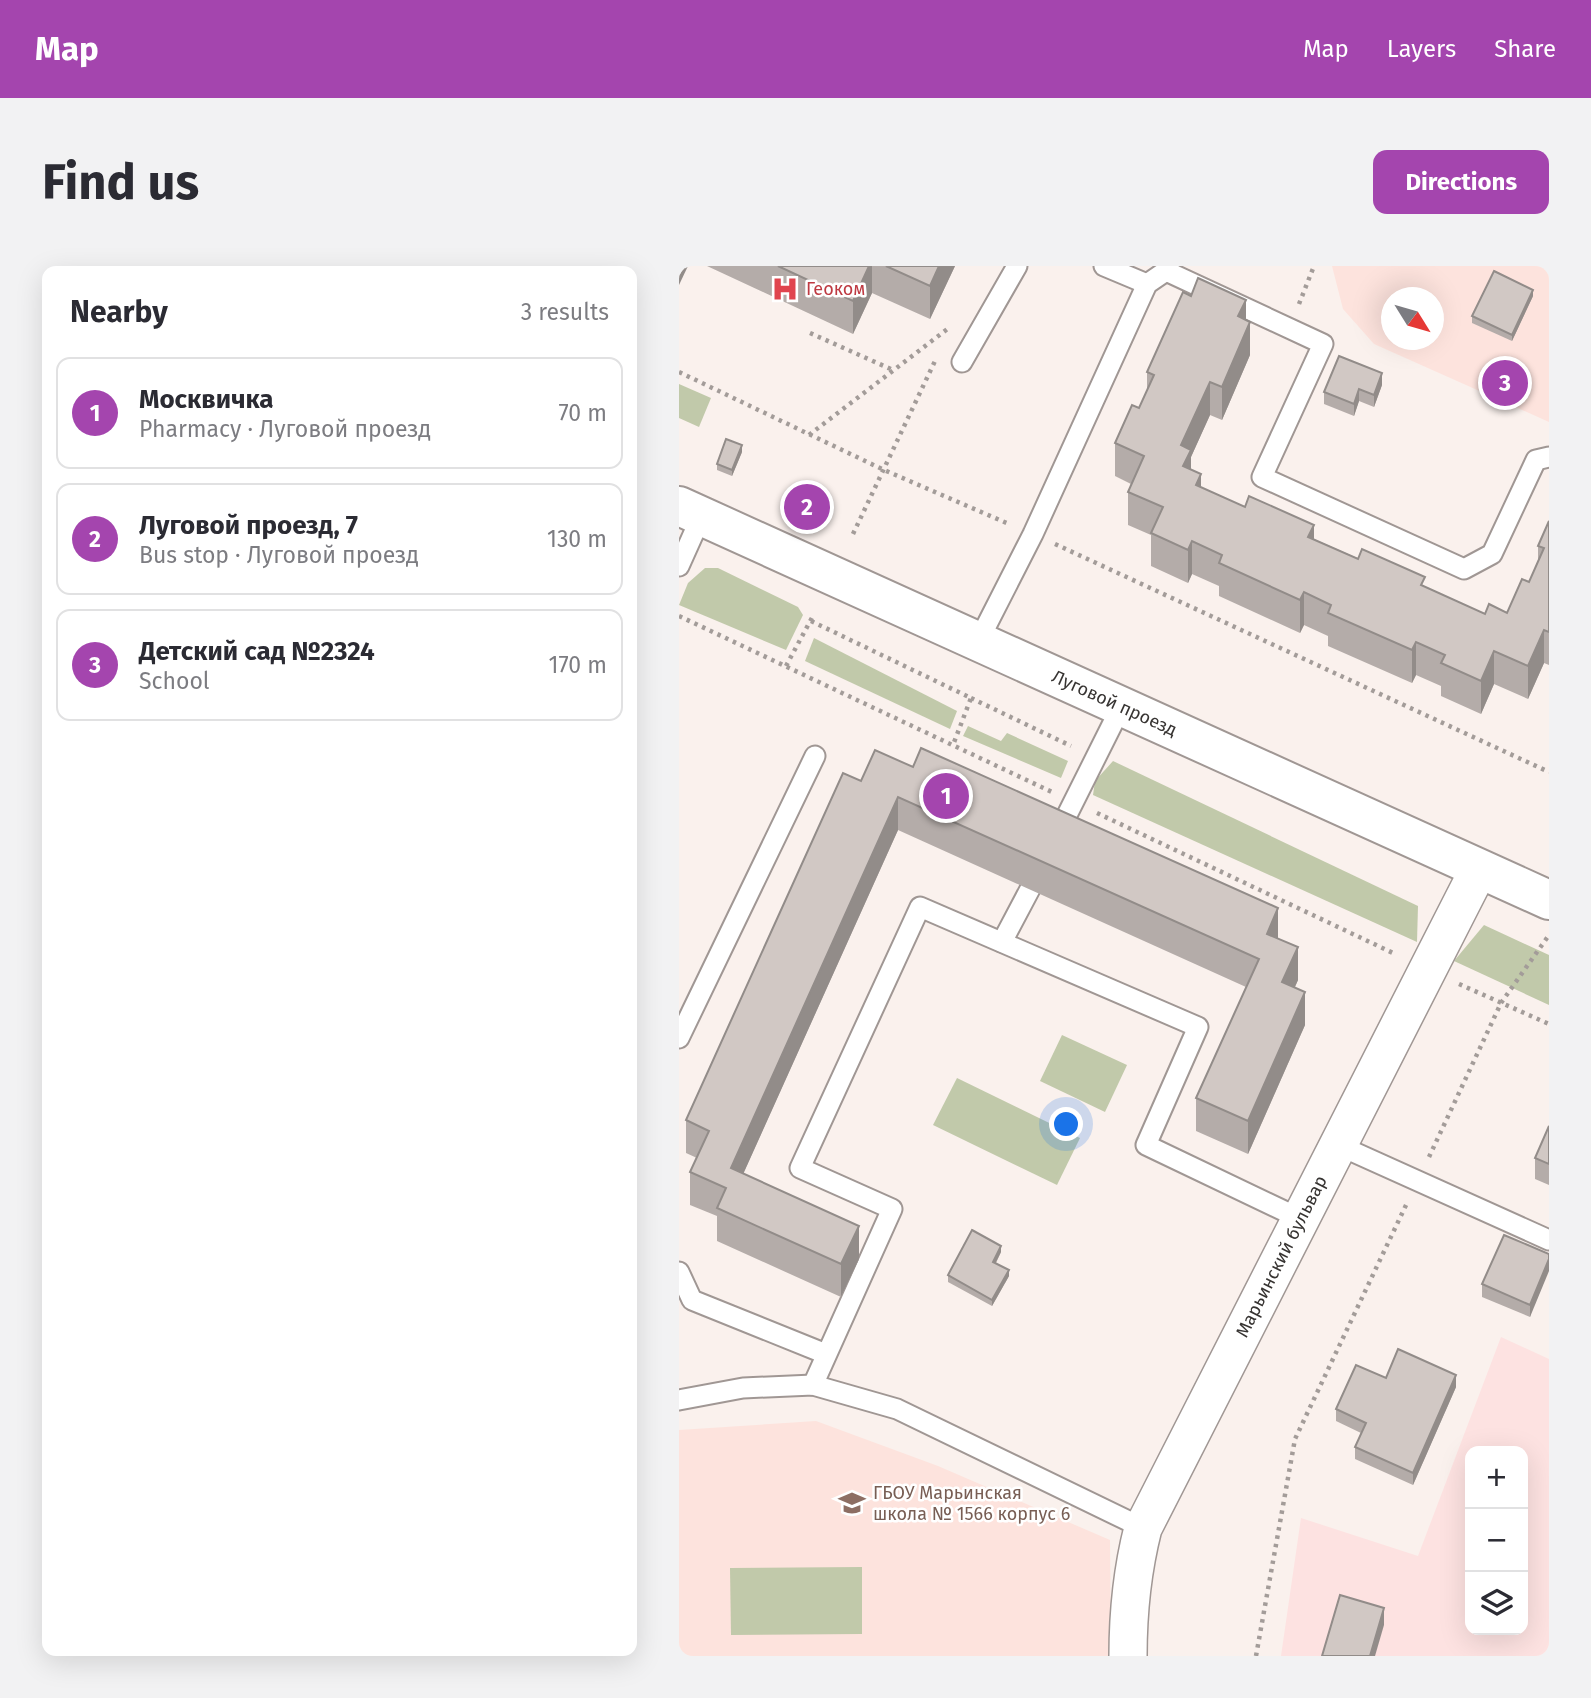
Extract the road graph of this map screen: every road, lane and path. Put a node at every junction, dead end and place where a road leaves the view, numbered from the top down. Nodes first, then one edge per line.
1 (1017, 266) edge
2 (1104, 266) edge
3 (1314, 266) edge
4 (1168, 269) edge
5 (1147, 284) junction
6 (1288, 329) junction
7 (810, 332) dead end
8 (945, 339) dead end
9 (939, 351) dead end
10 (963, 362) dead end
11 (893, 370) junction
12 (679, 372) edge
13 (809, 435) junction
14 (1549, 457) edge
15 (884, 470) junction
16 (690, 512) edge
17 (853, 534) dead end
18 (1033, 534) junction
19 (679, 566) edge
20 (814, 614) dead end
21 (679, 615) edge
22 (811, 621) junction
23 (978, 642) junction
24 (786, 666) junction
25 (971, 698) junction
26 (1121, 707) junction
27 (953, 745) junction
28 (1081, 751) dead end
29 (814, 756) dead end
30 (1549, 772) edge
31 (1074, 802) junction
32 (1055, 840) edge
33 (1479, 869) junction
34 (1030, 889) edge
35 (1548, 905) edge
36 (1002, 942) junction
37 (1393, 953) dead end
38 (1454, 981) dead end
39 (1501, 1003) junction
40 (1549, 1024) edge
41 (679, 1038) edge
42 (1338, 1145) junction
43 (1417, 1181) junction
44 (1301, 1219) junction
45 (1549, 1240) edge
46 (679, 1272) edge
47 (826, 1354) junction
48 (813, 1385) junction
49 (679, 1400) edge
50 (1143, 1528) junction
51 (1128, 1656) edge
52 (1256, 1656) edge

1 - 10 lane
2 - 5 lane
3 - 6 path
4 - 5 lane
4 - 6 lane
5 - 18 lane
6 - 14 lane
7 - 11 path
8 - 11 path
9 - 15 path
11 - 13 path
12 - 13 path
13 - 15 path
15 - 17 path
15 - 18 path
16 - 19 lane
16 - 23 street, Луговой проезд
18 - 23 lane
18 - 30 path
20 - 22 path
21 - 24 path
22 - 24 path
22 - 25 path
23 - 26 street, Луговой проезд
24 - 27 path
25 - 27 path
25 - 28 path
26 - 31 lane
26 - 33 street, Луговой проезд
27 - 31 path
29 - 41 lane
31 - 32 lane
31 - 37 path
33 - 35 street, Луговой проезд
33 - 42 street, Марьинский бульвар
34 - 36 lane
35 - 39 path
36 - 44 lane
36 - 47 lane
38 - 39 path
39 - 40 path
39 - 43 path
42 - 43 lane
42 - 44 street, Марьинский бульвар
43 - 45 lane
43 - 52 path
44 - 50 street, Марьинский бульвар
46 - 47 lane
47 - 48 lane
48 - 49 lane
48 - 50 lane
50 - 51 street, Марьинский бульвар

